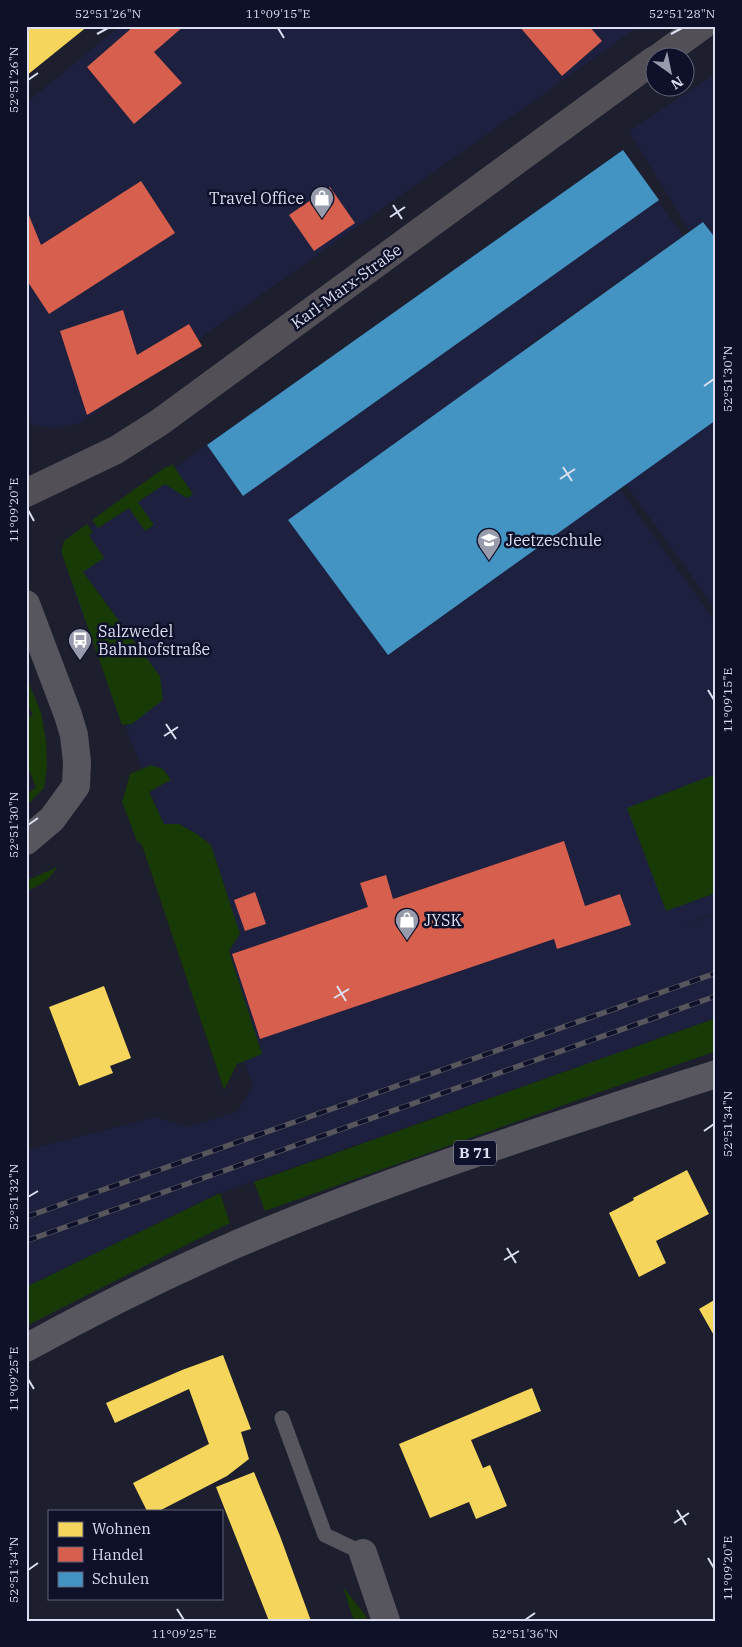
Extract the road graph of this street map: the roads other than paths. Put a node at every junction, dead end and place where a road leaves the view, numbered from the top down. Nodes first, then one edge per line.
1 (702, 26) edge
2 (672, 48) edge
3 (644, 67) edge
4 (26, 494) edge
5 (26, 604) edge
6 (26, 840) edge
7 (716, 1074) edge
8 (26, 1348) edge
9 (282, 1418) dead end
10 (363, 1552) joint
11 (386, 1621) edge

1 - 2 main road
3 - 4 main road, Karl-Marx-Straße
5 - 6 street
7 - 8 main road, B 71
9 - 10 lane
10 - 11 street

